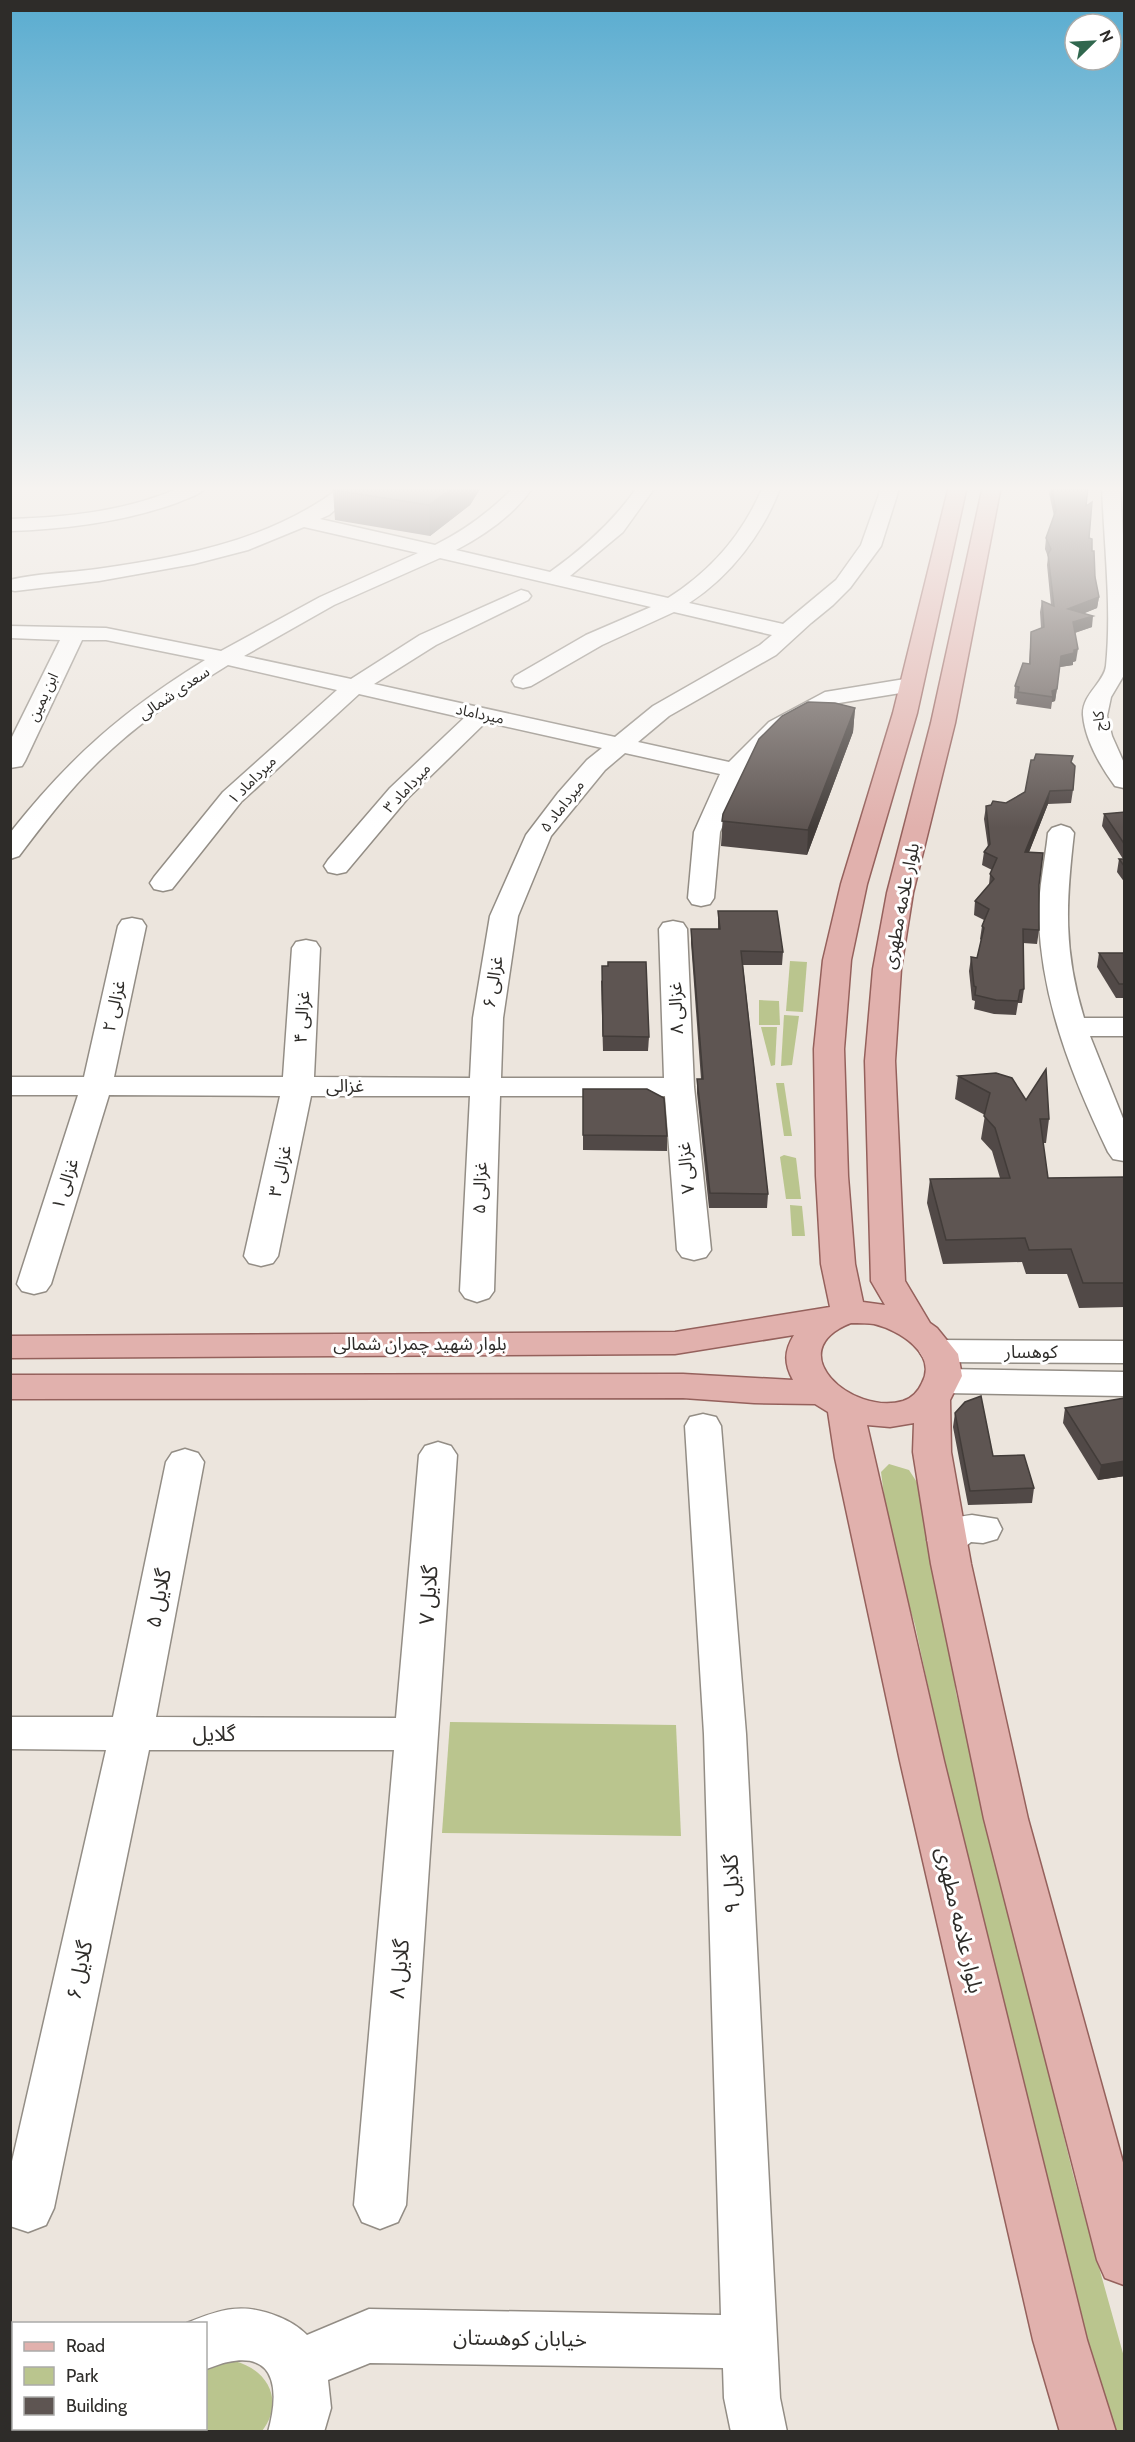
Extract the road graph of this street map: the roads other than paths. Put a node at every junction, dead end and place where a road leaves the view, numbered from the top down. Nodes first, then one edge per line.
1 (330, 600) edge
2 (513, 600) edge
3 (648, 600) edge
4 (678, 600) edge
5 (825, 600) edge
6 (932, 600) edge
7 (968, 600) edge
8 (1117, 600) edge
9 (671, 605) junction
10 (10, 632) edge
11 (789, 632) junction
12 (74, 633) junction
13 (226, 659) junction
14 (1121, 666) edge
15 (523, 681) dead end
16 (354, 687) junction
17 (909, 697) junction
18 (481, 714) junction
19 (621, 744) junction
20 (13, 761) dead end
21 (734, 770) junction
22 (1125, 781) edge
23 (1061, 833) dead end
24 (10, 851) edge
25 (337, 866) dead end
26 (518, 880) joint
27 (163, 884) dead end
28 (701, 898) dead end
29 (132, 926) dead end
30 (673, 929) dead end
31 (306, 948) dead end
32 (1072, 1027) junction
33 (1125, 1027) edge
34 (97, 1085) junction
35 (298, 1085) junction
36 (10, 1086) edge
37 (484, 1086) junction
38 (679, 1087) junction
39 (1125, 1152) edge
40 (694, 1250) dead end
41 (261, 1256) dead end
42 (34, 1284) dead end
43 (477, 1291) dead end
44 (838, 1315) junction
45 (675, 1343) junction
46 (10, 1347) edge
47 (1125, 1352) edge
48 (932, 1365) junction
49 (1125, 1384) edge
50 (682, 1386) junction
51 (10, 1387) edge
52 (834, 1400) junction
53 (703, 1426) dead end
54 (438, 1455) dead end
55 (185, 1462) dead end
56 (10, 1732) edge
57 (131, 1733) junction
58 (418, 1734) junction
59 (380, 2205) dead end
60 (28, 2208) dead end
61 (1125, 2260) edge
62 (207, 2342) edge
63 (750, 2342) junction
64 (297, 2366) junction
65 (296, 2432) edge
66 (759, 2432) edge
67 (1088, 2432) edge

1 - 13 street, سعدی شمالی
2 - 16 street, میرداماد ۱
3 - 9 street
4 - 9 street
5 - 11 street, میرداماد ۵
6 - 17 main road
7 - 48 main road, بلوار علامه مطهری
8 - 14 street
9 - 11 street
9 - 15 street
10 - 12 street, میرداماد
11 - 19 street, میرداماد ۵
12 - 13 street, میرداماد
12 - 20 street, ابن یمین
13 - 16 street, میرداماد
13 - 24 street, سعدی شمالی
14 - 22 street, کاج
16 - 18 street, میرداماد
16 - 27 street, میرداماد ۱
17 - 21 street
17 - 44 main road
18 - 19 street, میرداماد
18 - 25 street, میرداماد ۳
19 - 21 street, میرداماد
19 - 26 street, میرداماد ۵
21 - 28 street
23 - 32 street
26 - 37 street, غزالی ۶
29 - 34 street, غزالی ۲
30 - 38 street, غزالی ۸
31 - 35 street, غزالی ۴
32 - 33 street
32 - 39 street
34 - 35 street, غزالی
34 - 36 street, غزالی
34 - 42 street, غزالی ۱
35 - 37 street, غزالی
35 - 41 street, غزالی ۳
37 - 38 street, غزالی
37 - 43 street, غزالی ۵
38 - 40 street, غزالی ۷
44 - 45 main road, بلوار شهید چمران شمالی
44 - 48 main road
44 - 52 main road
45 - 46 main road, بلوار شهید چمران شمالی
45 - 50 main road
47 - 48 street, کوهسار
48 - 49 street, کوهسار
48 - 52 main road
48 - 61 main road
50 - 51 main road
50 - 52 main road
52 - 67 main road, بلوار علامه مطهری
53 - 63 street, گلایل ۹
54 - 58 street, گلایل ۷
55 - 57 street, گلایل ۵
56 - 57 street, گلایل
57 - 58 street, گلایل
57 - 60 street, گلایل ۶
58 - 59 street, گلایل ۸
62 - 64 street
63 - 64 street, خیابان کوهستان
63 - 66 street, گلایل ۹
64 - 65 street

